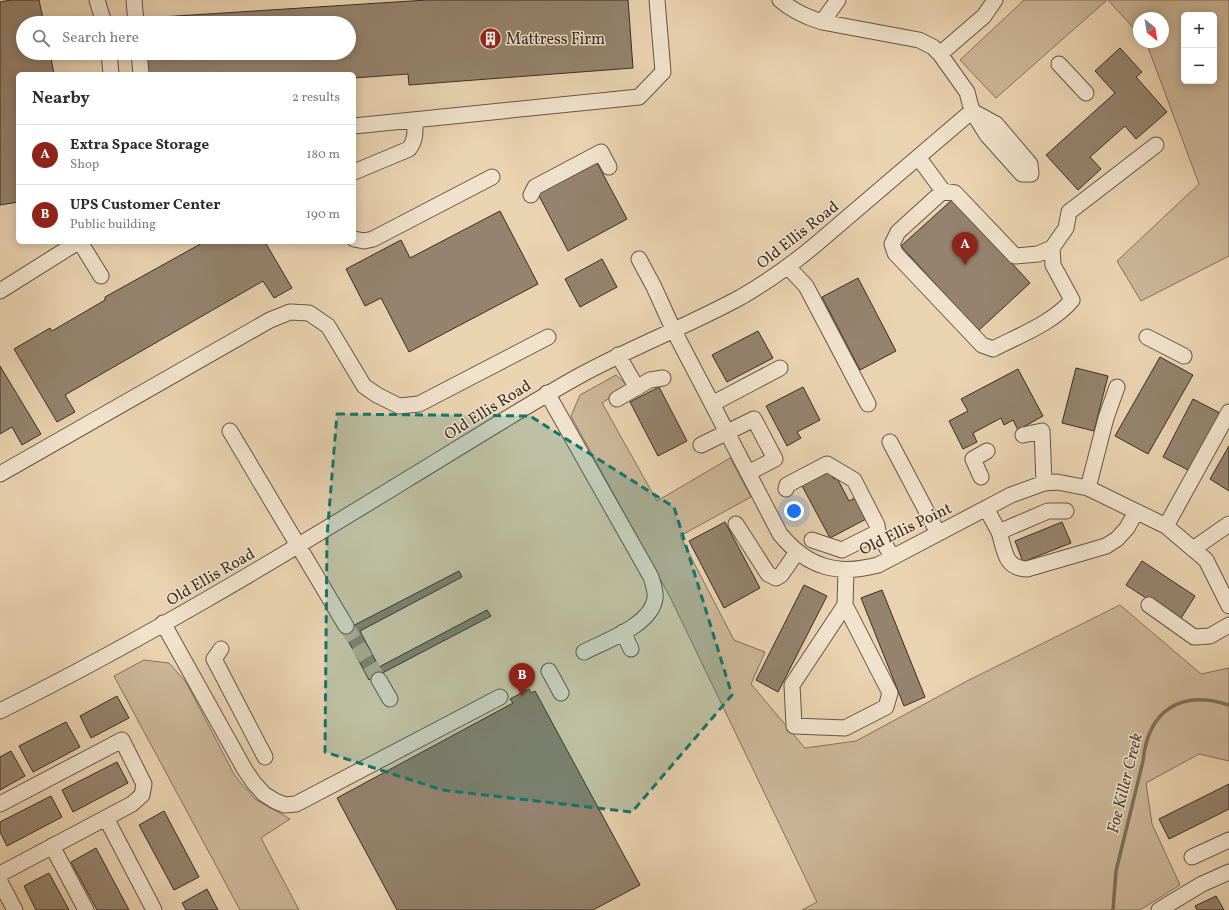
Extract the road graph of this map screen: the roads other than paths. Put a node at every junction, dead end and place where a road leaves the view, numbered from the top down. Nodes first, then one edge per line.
1 (97, 0) edge
2 (134, 0) edge
3 (657, 0) edge
4 (780, 0) edge
5 (838, 0) edge
6 (995, 0) edge
7 (102, 16) edge
8 (135, 16) edge
9 (822, 22) junction
10 (940, 54) junction
11 (110, 60) edge
12 (140, 60) edge
13 (1059, 64) dead end
14 (111, 72) edge
15 (141, 72) edge
16 (1086, 93) dead end
17 (972, 111) junction
18 (415, 120) junction
19 (356, 126) edge
20 (1156, 145) dead end
21 (918, 157) junction
22 (609, 166) dead end
23 (356, 171) edge
24 (492, 177) dead end
25 (943, 191) junction
26 (531, 195) dead end
27 (356, 239) edge
28 (76, 244) edge
29 (80, 244) edge
30 (1052, 248) junction
31 (639, 259) dead end
32 (788, 267) junction
33 (101, 276) dead end
34 (0, 290) edge
35 (673, 329) junction
36 (548, 337) dead end
37 (1147, 337) dead end
38 (618, 355) junction
39 (1184, 356) dead end
40 (780, 368) dead end
41 (663, 378) dead end
42 (1117, 387) dead end
43 (636, 388) junction
44 (548, 393) junction
45 (617, 399) dead end
46 (712, 404) junction
47 (868, 404) dead end
48 (1229, 412) edge
49 (230, 430) dead end
50 (727, 433) junction
51 (1023, 435) dead end
52 (890, 442) dead end
53 (701, 445) dead end
54 (987, 451) dead end
55 (748, 473) junction
56 (0, 474) edge
57 (982, 478) dead end
58 (1044, 483) junction
59 (1088, 488) junction
60 (786, 489) dead end
61 (986, 508) junction
62 (1066, 511) dead end
63 (1136, 512) junction
64 (736, 524) dead end
65 (1229, 524) edge
66 (1166, 526) junction
67 (878, 532) junction
68 (999, 532) junction
69 (938, 533) junction
70 (812, 540) dead end
71 (298, 545) junction
72 (1192, 549) junction
73 (797, 552) junction
74 (892, 557) junction
75 (846, 570) junction
76 (1225, 589) edge
77 (845, 605) junction
78 (1149, 605) dead end
79 (1229, 606) edge
80 (163, 623) junction
81 (1229, 625) edge
82 (346, 626) tunnel mouth
83 (623, 632) junction
84 (221, 648) dead end
85 (631, 649) dead end
86 (584, 652) dead end
87 (549, 671) dead end
88 (378, 680) tunnel mouth
89 (561, 693) dead end
90 (500, 697) dead end
91 (390, 698) dead end
92 (0, 711) edge
93 (265, 757) dead end
94 (0, 804) edge
95 (106, 818) junction
96 (1229, 840) edge
97 (52, 846) junction
98 (1192, 857) dead end
99 (1229, 873) edge
100 (0, 874) edge
101 (0, 882) edge
102 (15, 910) edge
103 (86, 910) edge
104 (154, 910) edge
105 (1159, 910) edge

1 - 7 street
2 - 8 street
3 - 18 street
4 - 9 street
5 - 9 street
6 - 10 street
9 - 10 street
10 - 17 street
11 - 14 street
12 - 15 street
13 - 16 street
17 - 17 street
17 - 21 street, Old Ellis Road
18 - 19 street
18 - 23 street
20 - 30 street
21 - 25 street
21 - 32 street, Old Ellis Road
22 - 26 street
24 - 27 street
25 - 30 street
25 - 30 street
28 - 34 street
29 - 33 street
31 - 35 street, Old Ellis Point
32 - 35 street, Old Ellis Road
32 - 47 street
35 - 38 street, Old Ellis Road
35 - 46 street, Old Ellis Point
36 - 56 street
37 - 39 street
38 - 43 street
38 - 44 street, Old Ellis Road
40 - 46 street
41 - 43 street
42 - 59 street
43 - 45 street
44 - 71 street, Old Ellis Road
44 - 83 street
46 - 50 street, Old Ellis Point
48 - 66 street
49 - 71 street
50 - 53 street
50 - 55 street, Old Ellis Point
50 - 55 street
51 - 58 street
52 - 69 street
54 - 57 street
55 - 73 street, Old Ellis Point
58 - 59 street, Old Ellis Point
58 - 61 street, Old Ellis Point
59 - 63 street, Old Ellis Point
60 - 67 street
61 - 68 street
61 - 69 street, Old Ellis Point
62 - 68 street
63 - 66 street, Old Ellis Point
63 - 68 street
64 - 73 street
65 - 72 street
66 - 72 street, Old Ellis Point
67 - 70 street
67 - 74 street
69 - 74 street, Old Ellis Point
71 - 80 street, Old Ellis Road
71 - 82 street
72 - 76 street, Old Ellis Point
73 - 75 street, Old Ellis Point
74 - 75 street, Old Ellis Point
75 - 77 street
76 - 79 street, Old Ellis Point
77 - 77 street
78 - 81 street
80 - 90 street
80 - 92 street, Old Ellis Road
83 - 85 street
83 - 86 street
84 - 93 street
87 - 89 street
88 - 91 street
94 - 95 street
95 - 97 street
95 - 104 street
96 - 98 street
97 - 100 street
97 - 103 street
99 - 105 street
101 - 102 street

